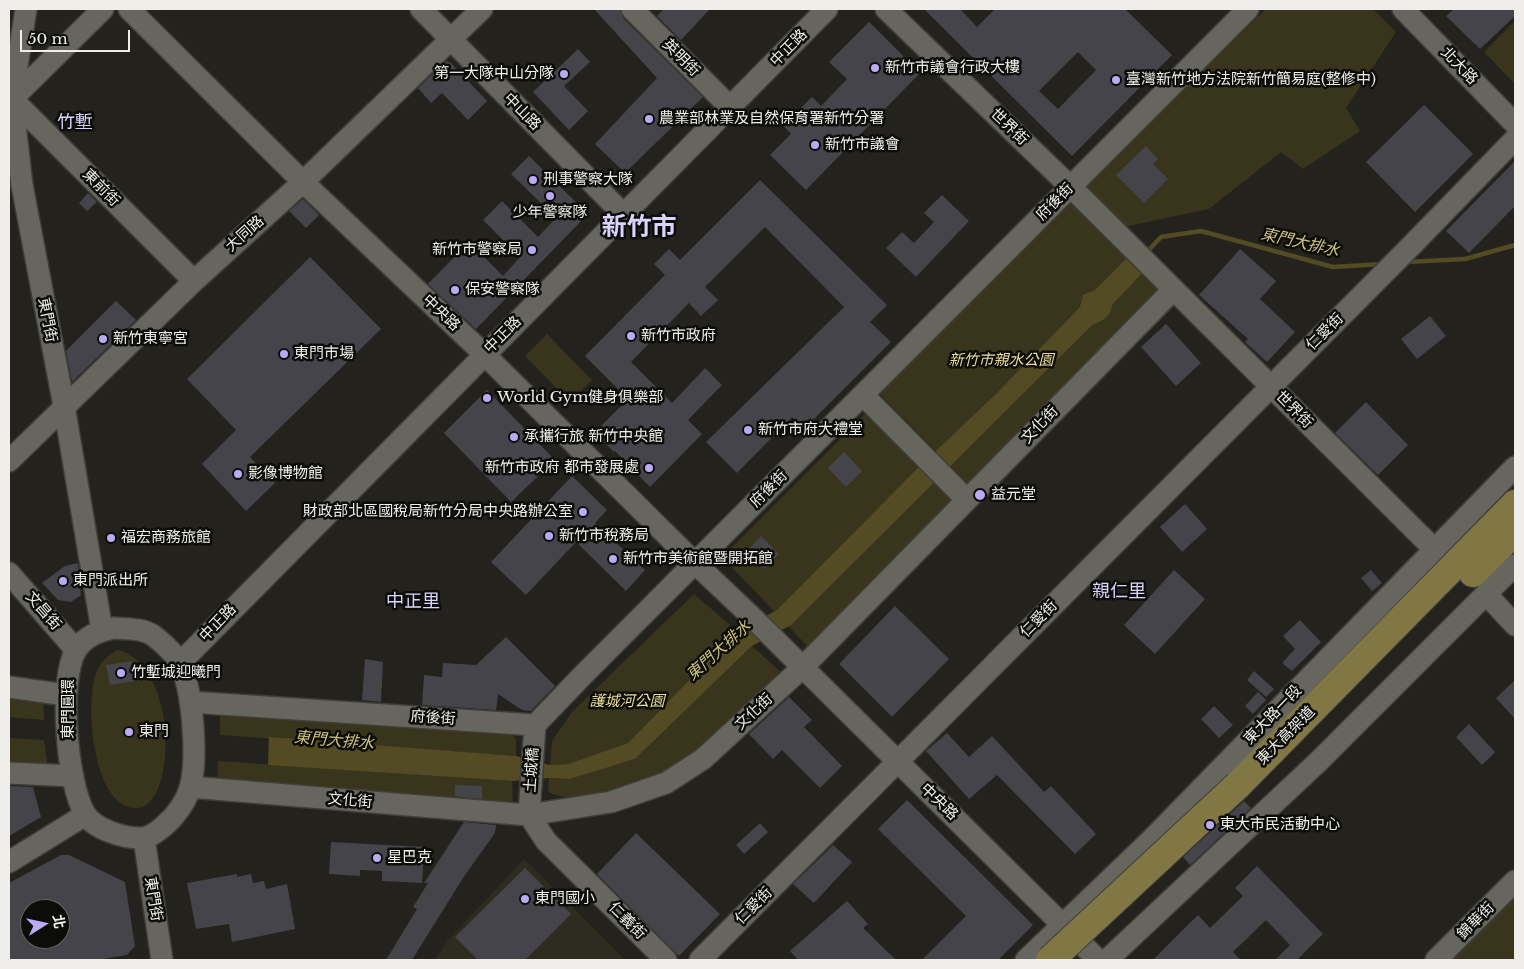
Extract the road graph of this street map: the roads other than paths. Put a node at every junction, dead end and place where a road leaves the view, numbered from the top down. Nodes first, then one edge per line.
1 (26, 9) edge
2 (103, 9) edge
3 (129, 9) edge
4 (421, 9) edge
5 (482, 9) edge
6 (632, 9) edge
7 (827, 9) edge
8 (886, 9) edge
9 (1248, 9) edge
10 (1403, 9) edge
11 (450, 40) junction
12 (10, 97) edge
13 (730, 107) junction
14 (1515, 124) edge
15 (1515, 139) edge
16 (303, 182) junction
17 (1070, 187) junction
18 (15, 192) edge
19 (624, 215) junction
20 (194, 281) junction
21 (1173, 290) junction
22 (484, 354) junction
23 (1271, 387) junction
24 (863, 395) junction
25 (64, 406) junction
26 (9, 461) edge
27 (1515, 467) edge
28 (967, 500) junction
29 (1515, 504) edge
30 (1515, 531) edge
31 (1434, 549) junction
32 (695, 564) junction
33 (1515, 565) edge
34 (9, 573) edge
35 (1486, 594) junction
36 (1515, 625) edge
37 (102, 630) junction
38 (76, 650) junction
39 (180, 663) junction
40 (802, 667) junction
41 (9, 687) edge
42 (66, 695) junction
43 (190, 702) junction
44 (535, 725) junction
45 (897, 762) junction
46 (9, 772) edge
47 (74, 776) junction
48 (190, 788) junction
49 (1244, 791) junction
50 (85, 815) junction
51 (529, 815) junction
52 (144, 838) junction
53 (9, 862) edge
54 (1515, 881) edge
55 (1064, 924) junction
56 (162, 960) edge
57 (666, 960) edge
58 (700, 960) edge
59 (1026, 960) edge
60 (1050, 960) edge
61 (1074, 960) edge
62 (1098, 960) edge
63 (1107, 960) edge
64 (1436, 960) edge

1 - 12 street, 東門街
2 - 12 street
3 - 16 street, 中央路
4 - 11 street, 中山路
5 - 11 street, 大同路
6 - 13 street, 英明街
7 - 13 street, 中正路
8 - 17 street, 世界街
9 - 17 street, 府後街
10 - 14 street, 北大路
11 - 16 street, 大同路
11 - 19 street, 中山路
12 - 18 street, 東門街
12 - 20 street, 東前街
13 - 19 street, 中正路
15 - 23 street, 仁愛街
16 - 20 street, 大同路
16 - 22 street, 中央路
17 - 21 street, 世界街
17 - 24 street, 府後街
18 - 25 street, 東門街
19 - 22 street, 中正路
20 - 25 street, 大同路
21 - 23 street, 世界街
21 - 28 street, 文化街
22 - 32 street, 中央路
22 - 39 street, 中正路
23 - 31 street, 世界街
23 - 45 street, 仁愛街
24 - 28 street
24 - 32 street, 府後街
25 - 26 street, 大同路
25 - 37 street, 東門街
27 - 31 street, 東大路一段
28 - 40 street, 文化街
29 - 49 main road, 東大高架道
30 - 49 main road, 東大高架道
31 - 55 street, 東大路一段
32 - 40 street, 中央路
32 - 44 street, 府後街
33 - 35 street
34 - 38 street, 文昌街
35 - 36 street
35 - 63 street
37 - 38 street
37 - 39 street
38 - 42 street, 東門圓環
39 - 43 street
40 - 45 street, 中央路
40 - 51 street, 文化街
41 - 42 street
42 - 47 street, 東門圓環
43 - 44 street, 府後街
43 - 48 street
44 - 51 street, 土城橋
45 - 55 street, 中央路
45 - 58 street, 仁愛街
46 - 47 street
47 - 50 street, 東門圓環
48 - 51 street, 文化街
48 - 52 street
49 - 60 main road, 東大高架道, bridge
49 - 61 main road, 東大高架道
50 - 52 street
50 - 53 street
51 - 57 street, 仁義街
52 - 56 street, 東門街
54 - 64 street, 錦華街
55 - 59 street, 東大路一段
55 - 62 street, 中央路

